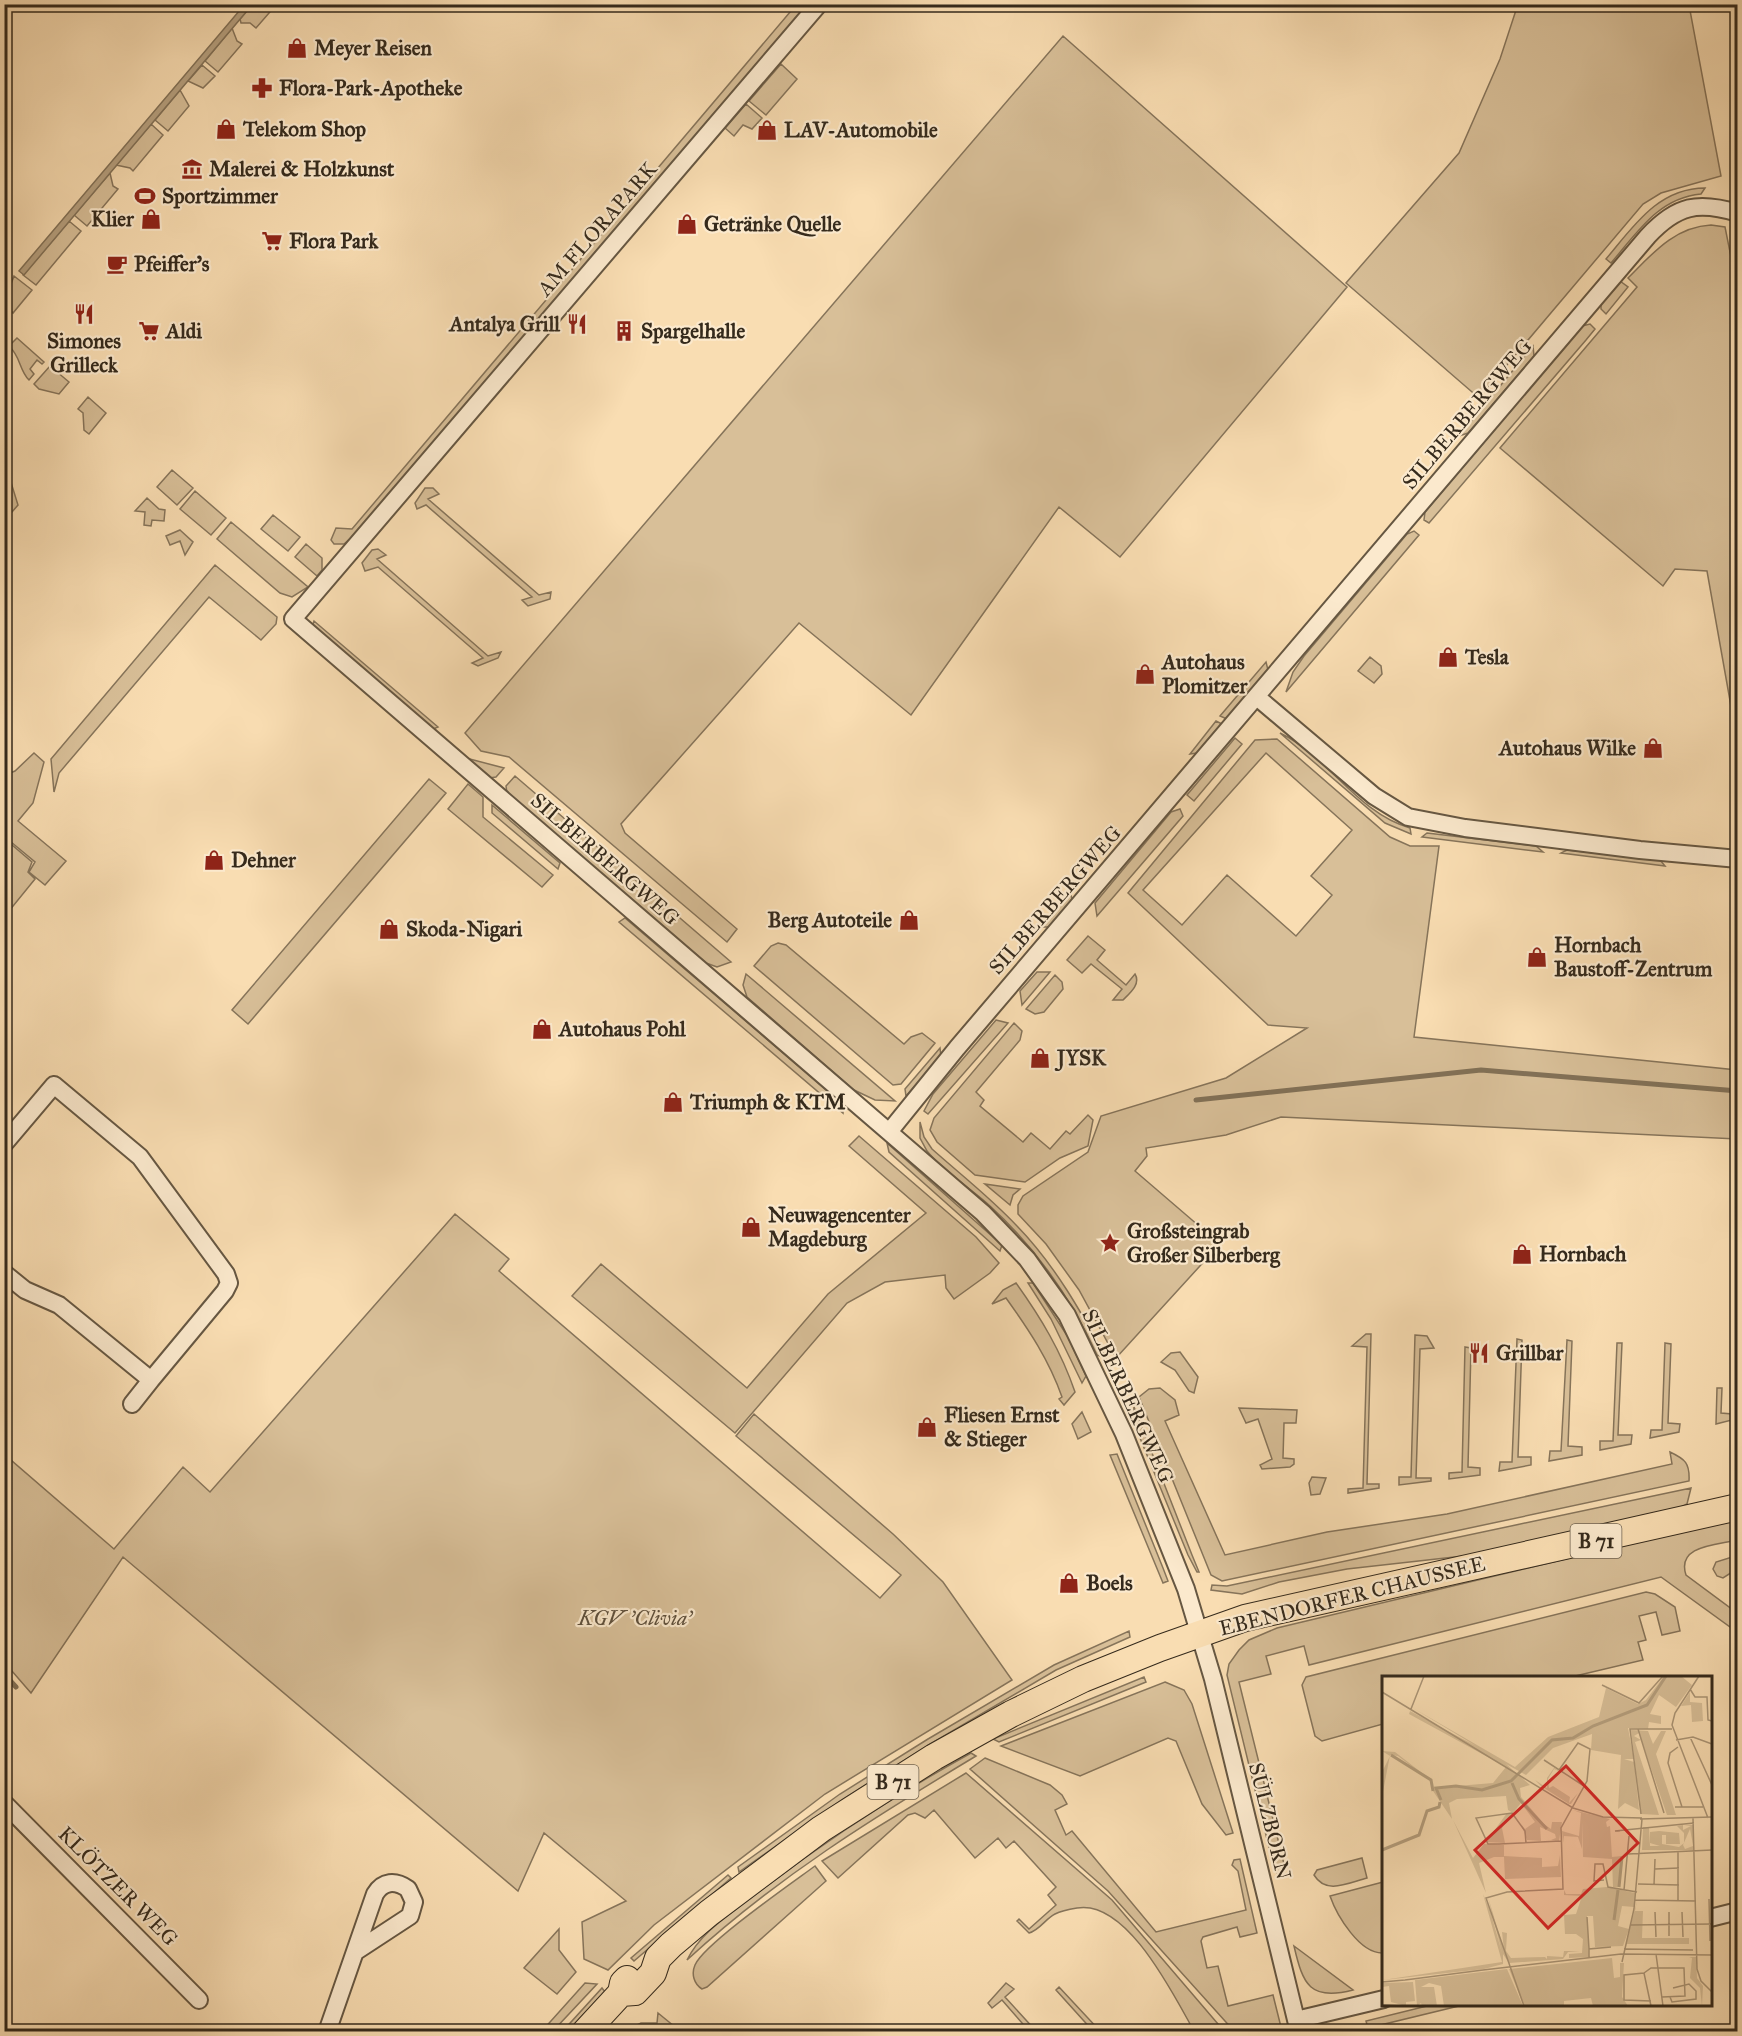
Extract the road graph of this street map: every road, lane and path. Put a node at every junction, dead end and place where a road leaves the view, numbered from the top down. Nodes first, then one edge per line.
1 (819, 4) edge
2 (1737, 213) edge
3 (293, 619) joint
4 (1258, 698) junction
5 (1737, 859) edge
6 (889, 1132) junction
7 (4, 1144) edge
8 (4, 1273) edge
9 (151, 1380) junction
10 (132, 1404) dead end
11 (1737, 1507) edge
12 (1199, 1634) junction
13 (4, 1803) edge
14 (1737, 1911) edge
15 (1712, 1917) edge
16 (355, 1952) dead end
17 (1382, 1999) edge
18 (200, 2000) dead end
19 (1298, 2026) edge
20 (327, 2031) edge
21 (585, 2031) edge

1 - 3 street, AM FLORAPARK
2 - 4 street, SILBERBERGWEG
3 - 6 street, SILBERBERGWEG
4 - 5 street
4 - 6 street, SILBERBERGWEG
6 - 12 street, SILBERBERGWEG
7 - 9 street
8 - 9 street
9 - 10 street
11 - 12 main road, EBENDORFER CHAUSSEE / B 71
12 - 19 street, SÜLZBORN
12 - 21 main road, EBENDORFER CHAUSSEE / B 71
13 - 18 street, KLÖTZER WEG
14 - 15 street
16 - 20 street
17 - 19 street, SÜLZBORN

